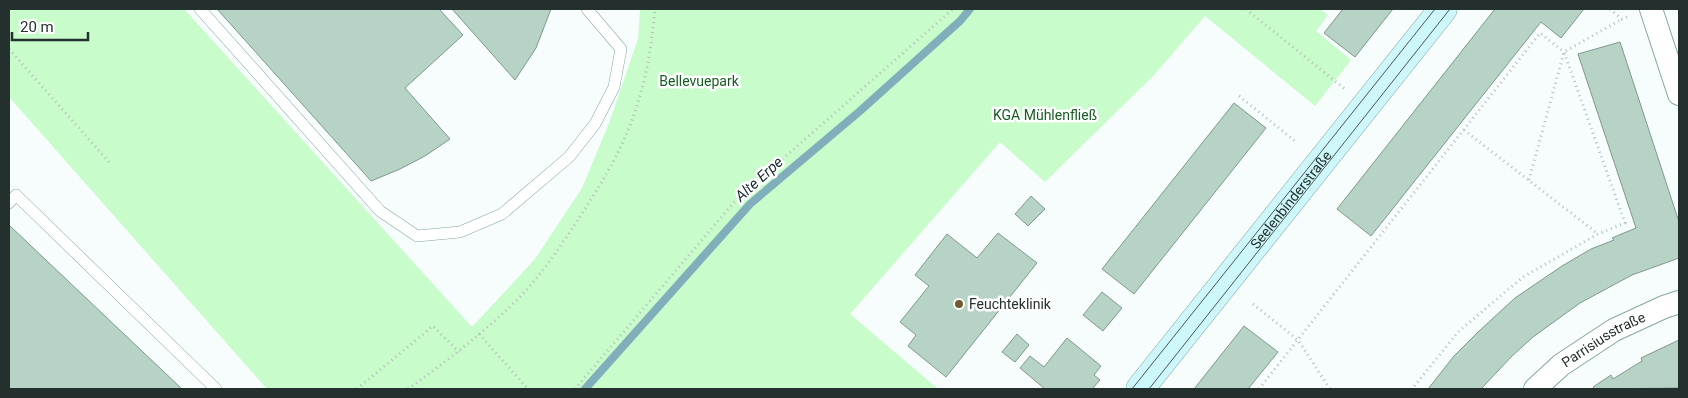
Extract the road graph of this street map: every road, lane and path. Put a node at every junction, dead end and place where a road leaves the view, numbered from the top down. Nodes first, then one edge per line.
1 (200, 9) edge
2 (587, 9) edge
3 (655, 9) edge
4 (953, 9) edge
5 (1246, 9) edge
6 (1443, 9) edge
7 (1610, 9) edge
8 (1651, 9) edge
9 (1630, 16) dead end
10 (1622, 19) junction
11 (9, 49) edge
12 (1564, 52) junction
13 (1340, 85) dead end
14 (1679, 94) edge
15 (1239, 96) dead end
16 (1464, 130) junction
17 (1295, 141) dead end
18 (110, 162) dead end
19 (1530, 180) junction
20 (9, 203) edge
21 (1598, 234) junction
22 (1679, 302) edge
23 (1253, 304) dead end
24 (480, 334) junction
25 (1298, 340) junction
26 (459, 352) junction
27 (216, 389) edge
28 (357, 389) edge
29 (408, 389) edge
30 (528, 389) edge
31 (575, 389) edge
32 (1140, 389) edge
33 (1259, 389) edge
34 (1330, 389) edge
35 (1412, 389) edge
36 (1535, 389) edge

1 - 2 lane
3 - 24 path
4 - 31 path
5 - 13 path
6 - 32 street, Seelenbinderstraße
7 - 10 path
8 - 14 street
9 - 10 path
10 - 12 path
11 - 18 path
12 - 16 path
12 - 19 path
12 - 21 path
15 - 17 path
16 - 19 path
16 - 25 path
19 - 21 path
20 - 27 lane
21 - 35 path
22 - 36 street, Parrisiusstraße
23 - 25 path
24 - 26 path
24 - 30 path
25 - 33 path
25 - 34 path
26 - 28 path
26 - 29 path

